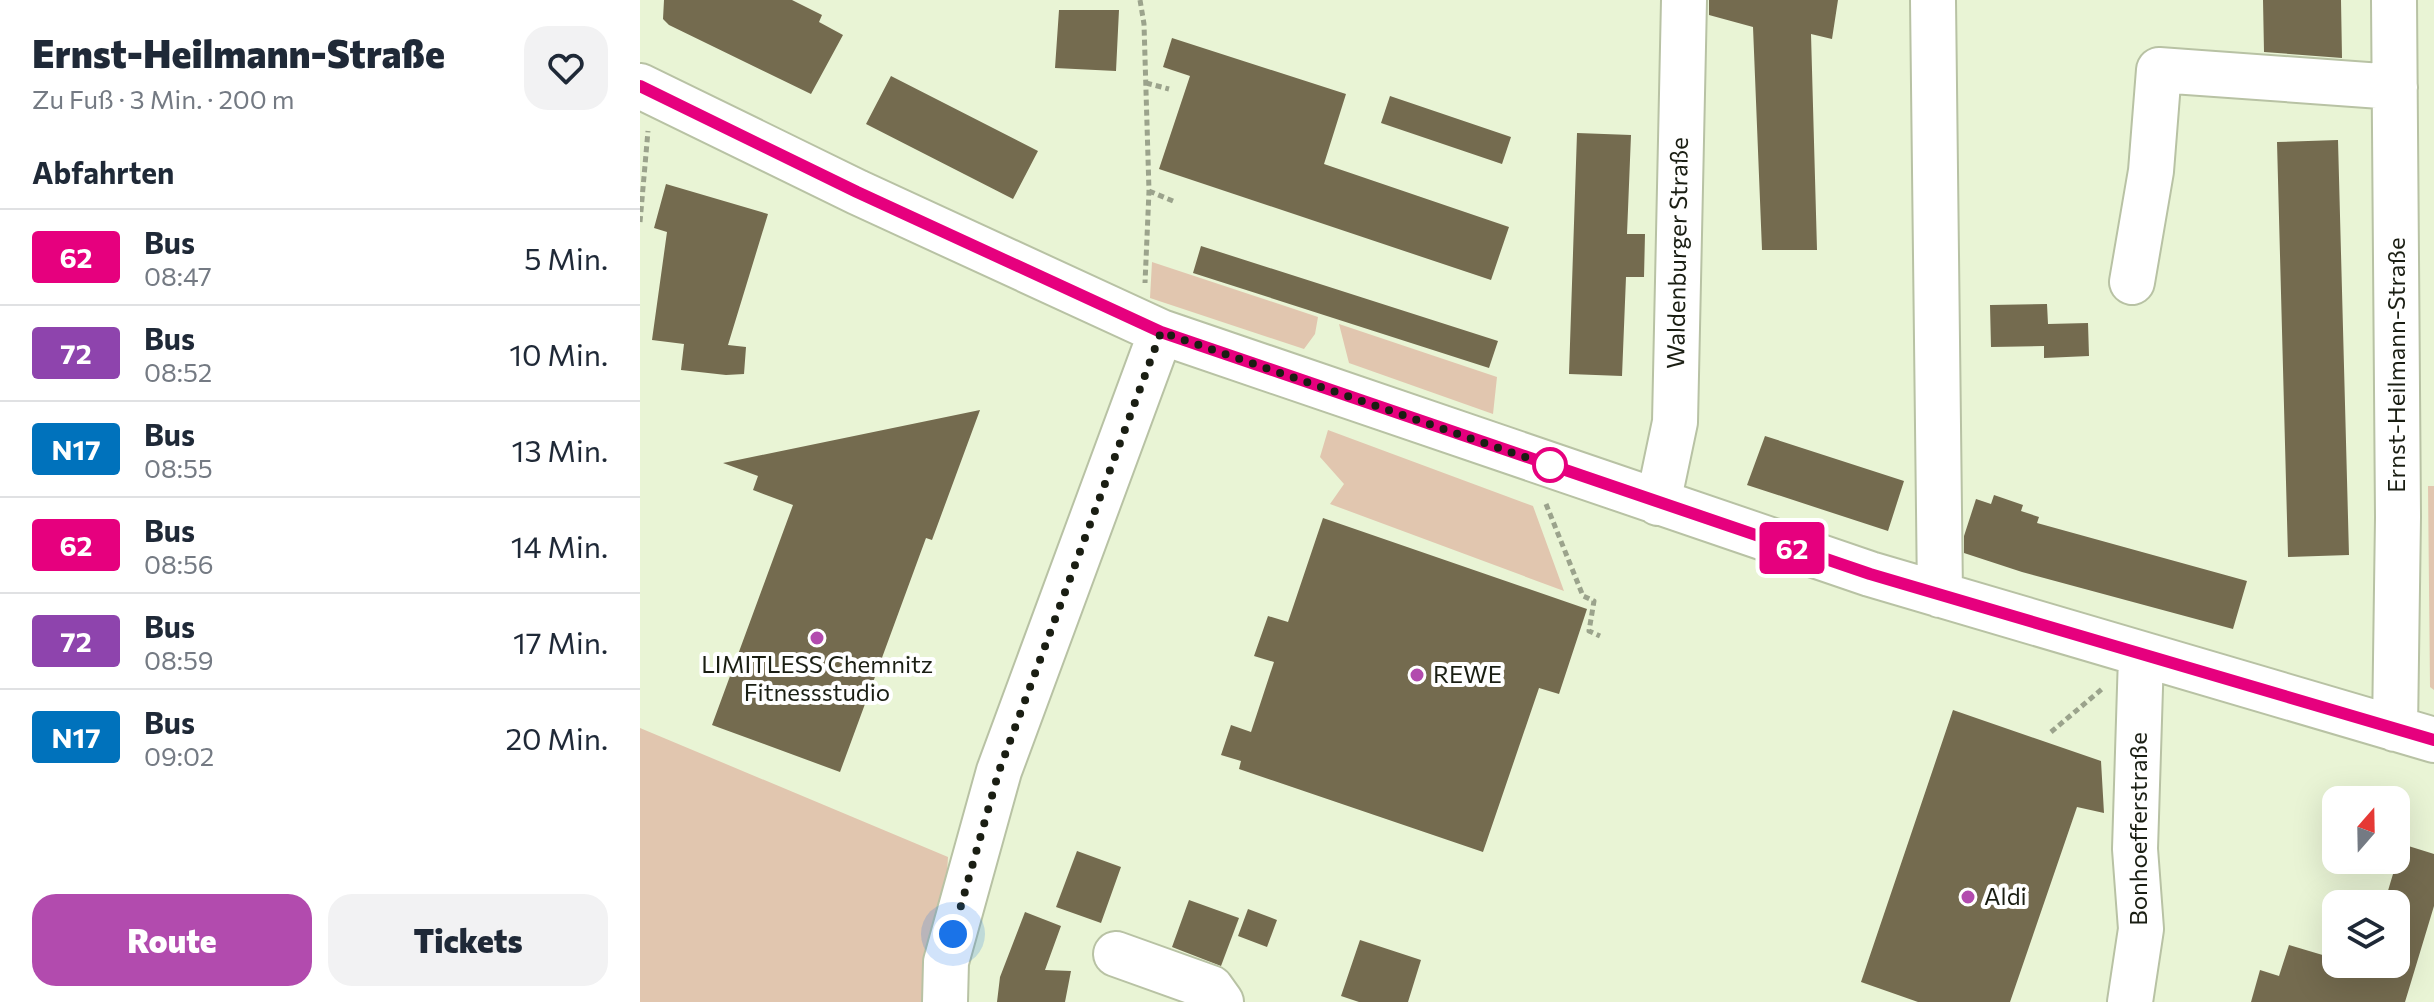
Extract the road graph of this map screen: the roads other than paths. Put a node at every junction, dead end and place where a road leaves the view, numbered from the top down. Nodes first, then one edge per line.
1 (1684, 0) edge
2 (1933, 0) edge
3 (2394, 0) edge
4 (2395, 87) junction
5 (646, 89) edge
6 (2132, 282) dead end
7 (2415, 316) edge
8 (1152, 328) junction
9 (1658, 503) junction
10 (1940, 595) junction
11 (2141, 656) junction
12 (2414, 735) edge
13 (1116, 954) dead end
14 (945, 1002) edge
15 (1221, 1002) edge
16 (2130, 1002) edge

1 - 9 street, Waldenburger Straße
2 - 10 street
3 - 4 street, Ernst-Heilmann-Straße
4 - 6 street
4 - 7 street, Ernst-Heilmann-Straße
5 - 8 street
7 - 12 street, Ernst-Heilmann-Straße
8 - 9 street
8 - 14 street
9 - 10 street
10 - 11 street
11 - 12 street
11 - 16 street, Bonhoefferstraße
13 - 15 street

